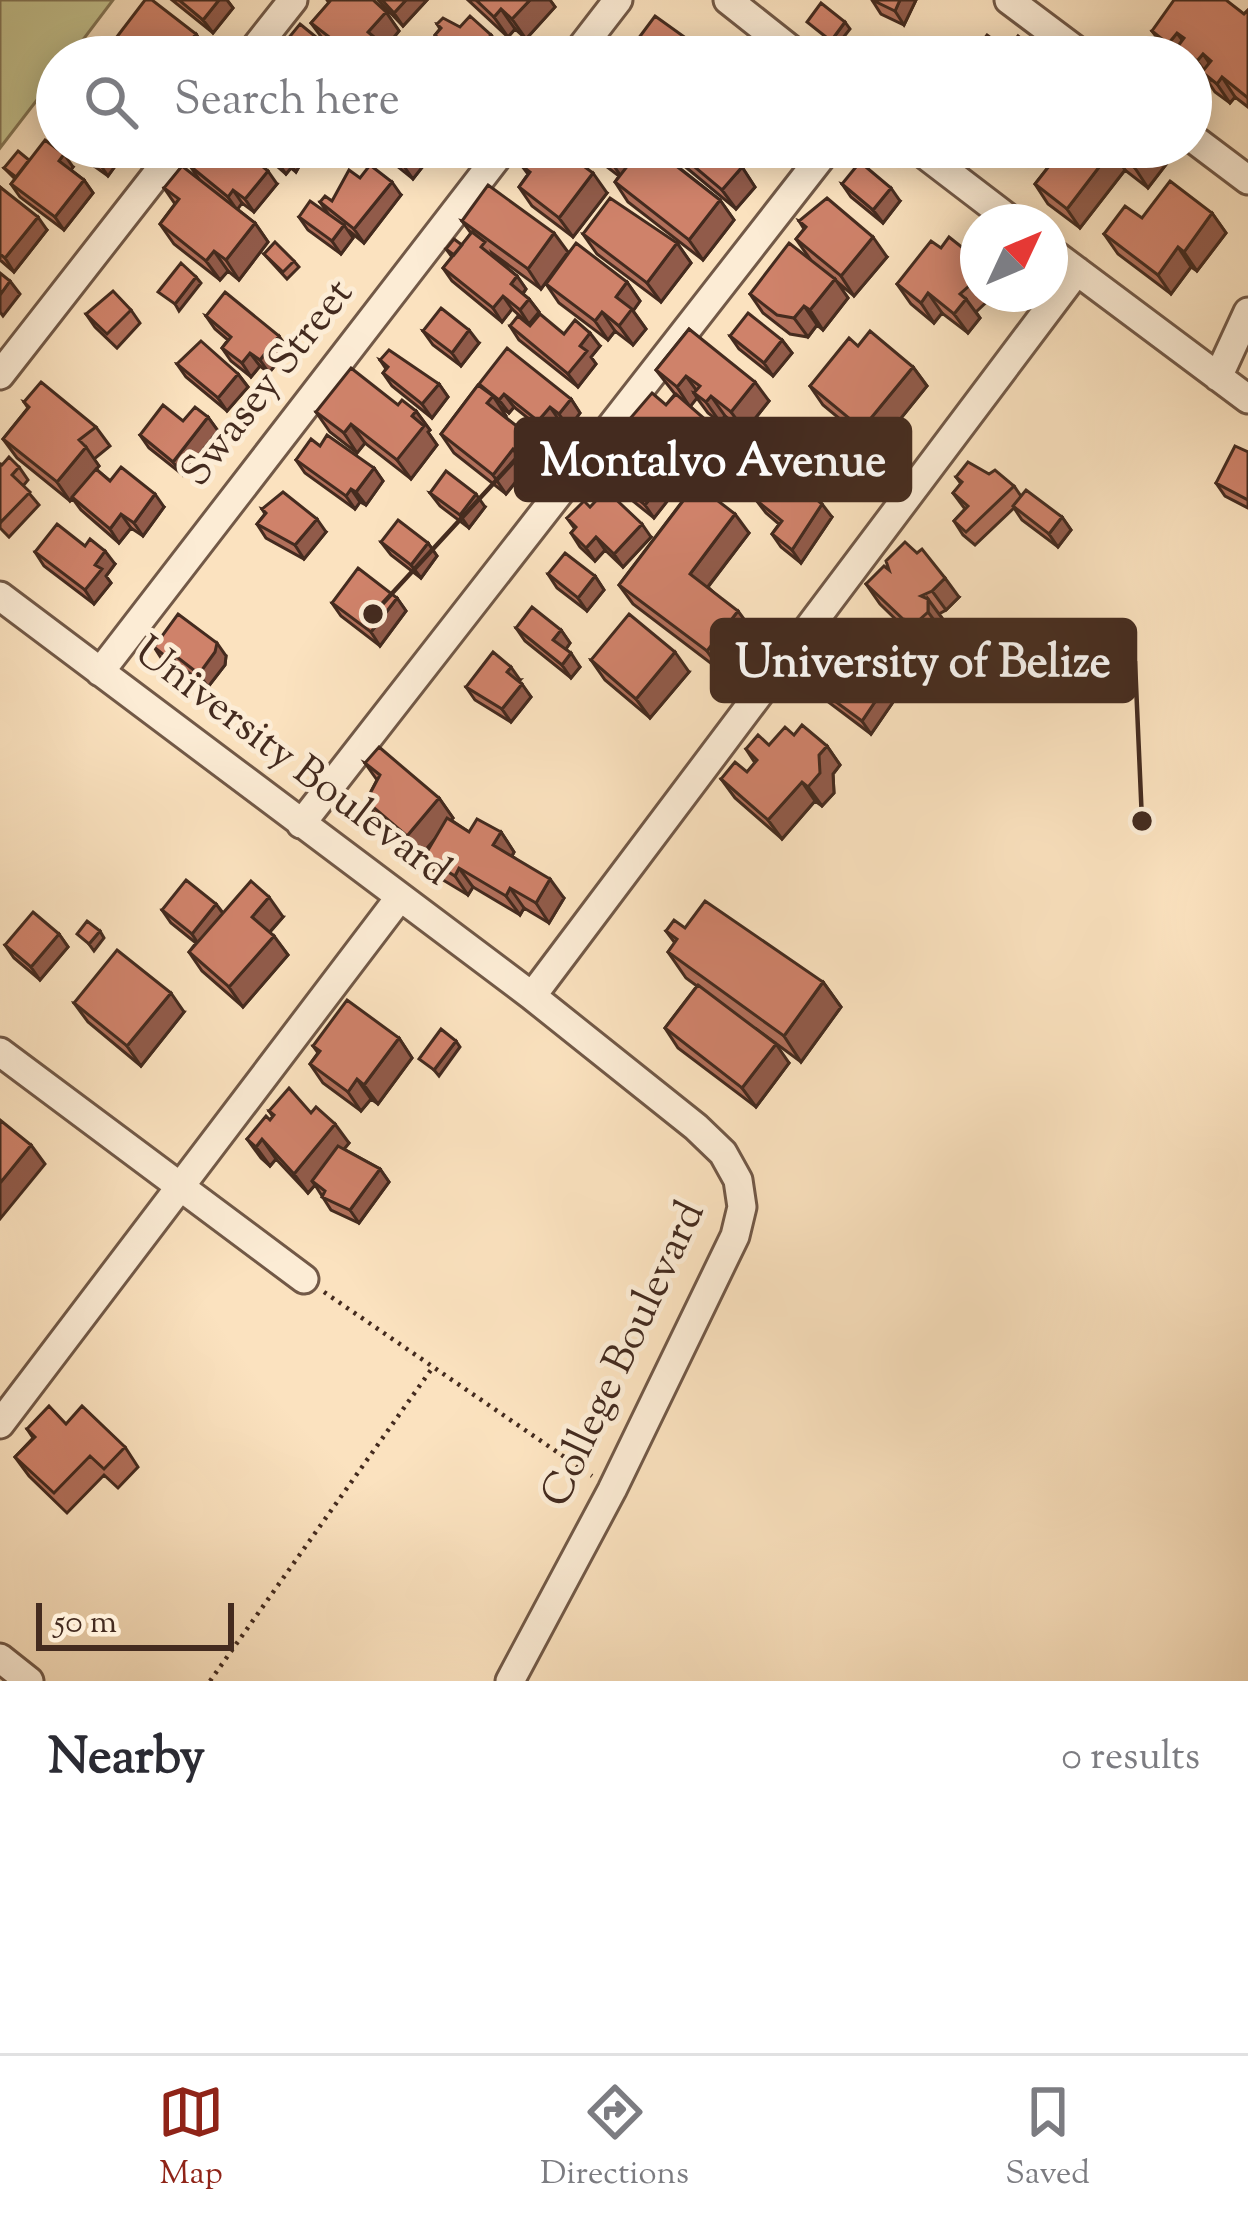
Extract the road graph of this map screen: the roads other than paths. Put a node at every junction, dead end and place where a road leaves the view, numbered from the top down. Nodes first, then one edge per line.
1 (293, 0) edge
2 (618, 0) edge
3 (728, 0) edge
4 (1009, 0) edge
5 (265, 36) edge
6 (590, 36) edge
7 (773, 36) edge
8 (1057, 36) edge
9 (1212, 153) edge
10 (162, 168) edge
11 (489, 168) edge
12 (813, 168) edge
13 (942, 168) edge
14 (1248, 180) edge
15 (989, 204) edge
16 (1068, 264) edge
17 (1077, 271) junction
18 (1248, 312) edge
19 (0, 375) edge
20 (1217, 377) junction
21 (1248, 399) edge
22 (0, 596) edge
23 (100, 672) junction
24 (301, 824) junction
25 (400, 897) junction
26 (532, 996) junction
27 (0, 1052) edge
28 (181, 1190) junction
29 (304, 1279) road end
30 (0, 1424) edge
31 (0, 1658) edge
32 (29, 1681) edge
33 (510, 1681) edge

1 - 5 street
2 - 6 street
3 - 7 street
4 - 8 street
9 - 14 street
10 - 19 street
11 - 23 street, Swasey Street
12 - 24 street
13 - 15 street
16 - 17 street
17 - 20 street
17 - 26 street
18 - 20 street
20 - 21 street
22 - 23 street, University Boulevard
23 - 24 street, University Boulevard
24 - 25 street, University Boulevard
25 - 26 street, University Boulevard
25 - 28 street
26 - 33 street, College Boulevard
27 - 28 street
28 - 29 street
28 - 30 street
31 - 32 street

